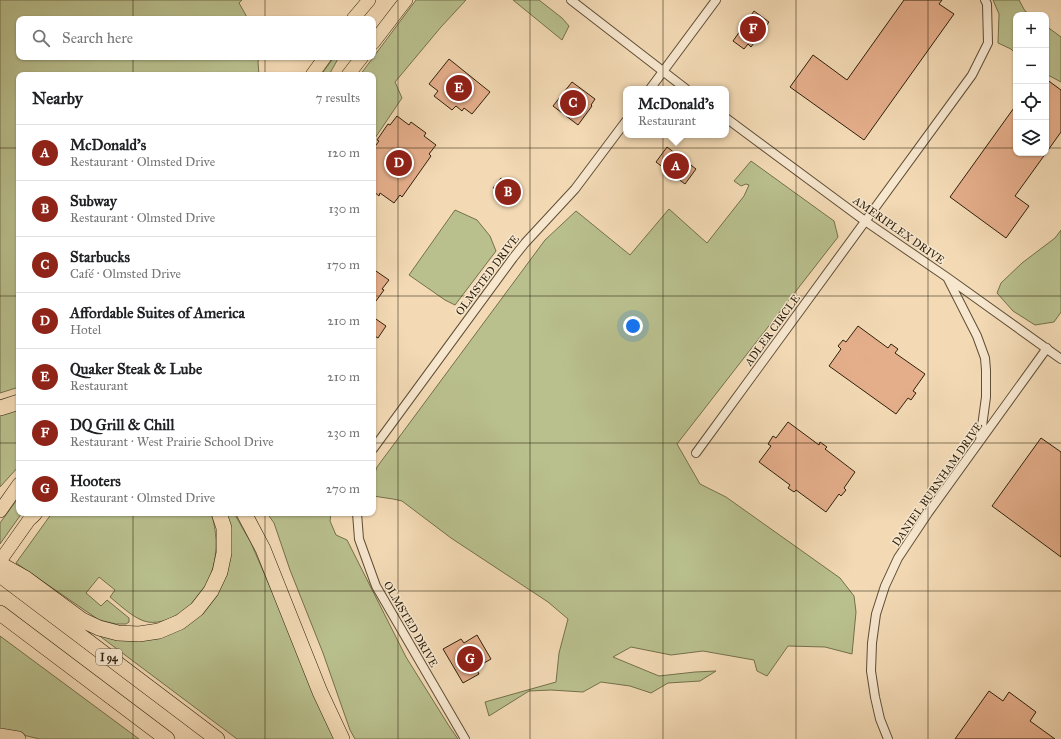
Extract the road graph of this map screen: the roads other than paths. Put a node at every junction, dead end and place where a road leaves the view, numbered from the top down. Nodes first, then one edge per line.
1 (368, 0) edge
2 (406, 0) edge
3 (571, 0) edge
4 (716, 0) edge
5 (985, 0) edge
6 (355, 16) edge
7 (376, 39) edge
8 (323, 60) edge
9 (360, 60) edge
10 (314, 72) edge
11 (350, 72) edge
12 (663, 72) junction
13 (652, 86) edge
14 (682, 86) edge
15 (729, 120) edge
16 (623, 125) edge
17 (865, 221) junction
18 (948, 278) junction
19 (1047, 348) junction
20 (1061, 359) edge
21 (16, 403) edge
22 (0, 408) edge
23 (979, 442) junction
24 (376, 445) edge
25 (696, 453) dead end
26 (16, 488) edge
27 (0, 511) edge
28 (32, 516) edge
29 (220, 516) edge
30 (246, 516) edge
31 (356, 516) edge
32 (0, 560) edge
33 (0, 564) edge
34 (0, 575) edge
35 (0, 613) edge
36 (0, 624) edge
37 (45, 647) junction
38 (0, 736) edge
39 (18, 739) edge
40 (167, 739) edge
41 (217, 739) edge
42 (342, 739) edge
43 (465, 739) edge
44 (888, 739) edge

1 - 6 main road
2 - 7 main road
3 - 12 street
4 - 12 street
5 - 17 street, ADLER CIRCLE
8 - 10 main road
9 - 11 main road
12 - 13 street
12 - 14 street
15 - 17 street, AMERIPLEX DRIVE
16 - 24 street, OLMSTED DRIVE
17 - 18 street, AMERIPLEX DRIVE
17 - 25 street, ADLER CIRCLE
18 - 19 street, AMERIPLEX DRIVE
18 - 23 street
19 - 20 street, AMERIPLEX DRIVE
19 - 23 street, DANIEL BURNHAM DRIVE
21 - 22 highway
23 - 44 street, DANIEL BURNHAM DRIVE
26 - 27 main road
28 - 32 main road
29 - 33 highway
30 - 42 highway
31 - 43 street, OLMSTED DRIVE
34 - 41 highway, I 94
35 - 37 highway, I 94
36 - 37 highway
37 - 40 highway, I 94
38 - 39 highway

